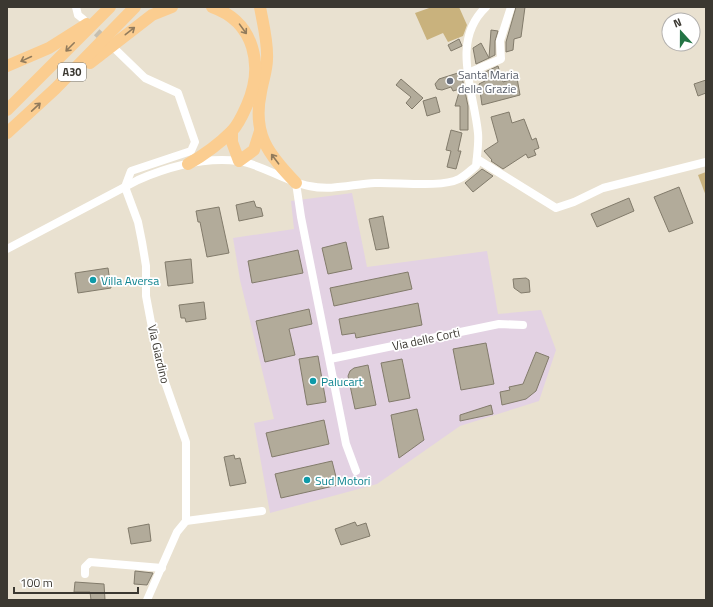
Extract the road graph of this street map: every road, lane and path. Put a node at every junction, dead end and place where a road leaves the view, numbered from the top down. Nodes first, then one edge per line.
1 (76, 7) edge
2 (135, 7) edge
3 (172, 7) edge
4 (212, 7) edge
5 (260, 7) edge
6 (486, 7) edge
7 (511, 7) edge
8 (109, 8) edge
9 (83, 19) tunnel mouth
10 (114, 48) tunnel mouth
11 (7, 66) edge
12 (468, 73) junction
13 (55, 89) junction
14 (7, 110) edge
15 (232, 131) junction
16 (260, 131) junction
17 (7, 133) edge
18 (477, 159) junction
19 (239, 161) junction
20 (706, 162) edge
21 (188, 164) junction
22 (296, 183) junction
23 (125, 187) junction
24 (7, 250) edge
25 (523, 325) dead end
26 (330, 359) junction
27 (356, 471) dead end
28 (262, 511) dead end
29 (186, 521) junction
30 (162, 568) junction
31 (85, 574) dead end
32 (147, 600) edge

1 - 9 street
2 - 13 highway, A30
13 -> 3 highway
4 -> 15 highway
5 - 16 highway
6 - 12 street
7 - 12 street
8 -> 11 highway
8 -> 14 highway, A30
10 - 23 street
12 - 18 street
17 -> 13 highway, A30
15 - 19 highway
15 - 21 highway
16 - 19 highway
22 -> 16 highway
18 - 20 street
18 - 22 street
19 - 21 street
19 - 22 street
21 - 23 street
22 - 26 street
23 - 24 street
23 - 29 street, Via Giardino
25 - 26 street, Via delle Corti
26 - 27 street
28 - 29 street
29 - 30 street
30 - 31 street
30 - 32 street

